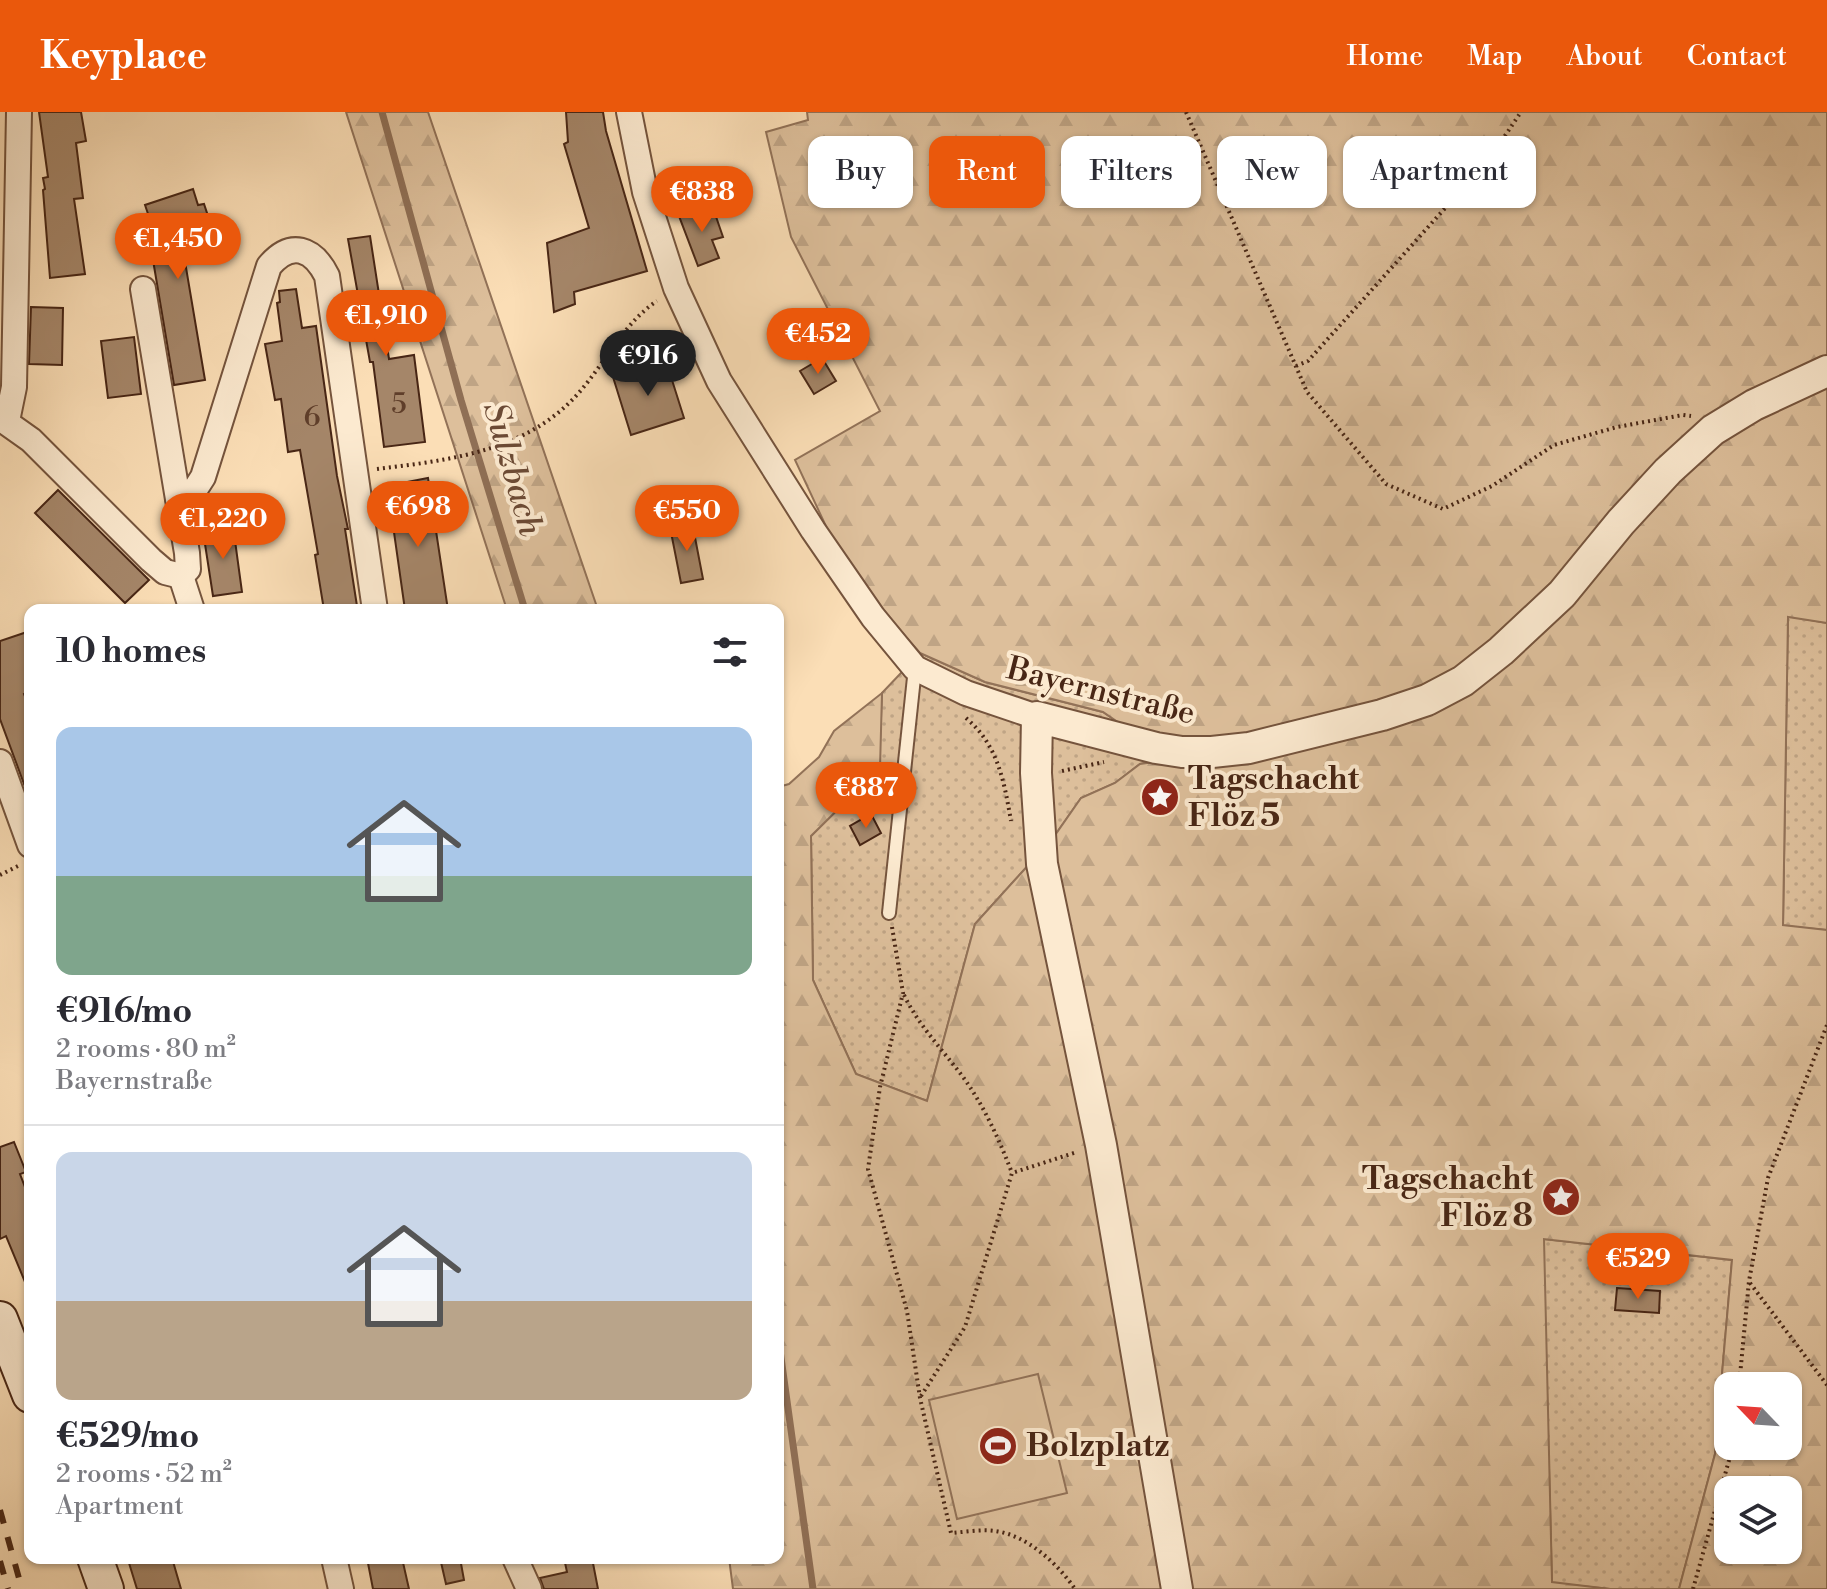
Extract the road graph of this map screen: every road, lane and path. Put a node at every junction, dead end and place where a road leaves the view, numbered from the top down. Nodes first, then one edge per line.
1 (19, 112) edge
2 (629, 112) edge
3 (1186, 112) edge
4 (1521, 112) edge
5 (676, 288) junction
6 (143, 289) dead end
7 (1296, 366) junction
8 (1827, 371) edge
9 (4, 419) edge
10 (1713, 430) junction
11 (354, 472) junction
12 (178, 498) junction
13 (181, 576) junction
14 (190, 604) edge
15 (374, 604) edge
16 (915, 668) junction
17 (956, 711) dead end
18 (1037, 717) junction
19 (1110, 761) dead end
20 (0, 762) edge
21 (1037, 777) junction
22 (1004, 783) junction
23 (24, 828) edge
24 (1012, 828) dead end
25 (889, 913) joint
26 (903, 993) junction
27 (1827, 1025) edge
28 (1101, 1145) junction
29 (1012, 1173) junction
30 (1749, 1281) junction
31 (0, 1319) edge
32 (1740, 1372) edge
33 (24, 1380) edge
34 (1827, 1385) edge
35 (920, 1398) junction
36 (1729, 1460) edge
37 (97, 1564) edge
38 (335, 1564) edge
39 (518, 1564) edge
40 (106, 1589) edge
41 (341, 1589) edge
42 (529, 1589) edge
43 (1075, 1589) edge
44 (1177, 1589) edge
45 (1693, 1589) edge

1 - 9 street
2 - 5 street, Bayernstraße
3 - 7 path
4 - 7 path
5 - 11 path
5 - 16 street, Bayernstraße
6 - 12 street
7 - 10 path
8 - 10 street, Bayernstraße
9 - 13 street
10 - 18 street, Bayernstraße
11 - 12 street
11 - 15 street
12 - 13 street
13 - 14 street
16 - 18 street, Bayernstraße
16 - 25 lane
17 - 22 path
18 - 21 street
19 - 21 path
20 - 23 street
21 - 22 path
21 - 28 street
22 - 24 path
25 - 26 path
26 - 29 path
26 - 35 path
27 - 30 path
28 - 29 path
28 - 44 street
29 - 35 path
30 - 32 path
30 - 34 path
31 - 33 main road
35 - 43 path
36 - 45 path
37 - 40 main road
38 - 41 street
39 - 42 street

